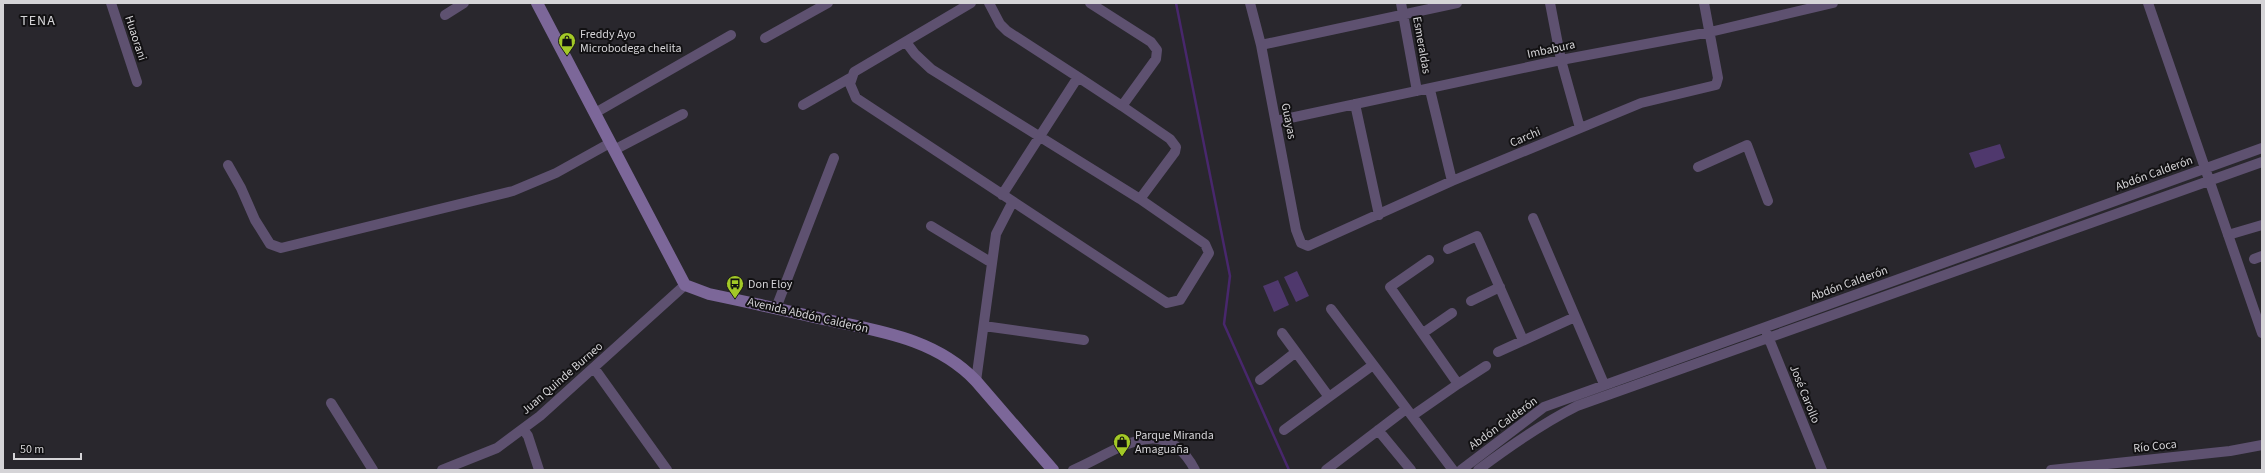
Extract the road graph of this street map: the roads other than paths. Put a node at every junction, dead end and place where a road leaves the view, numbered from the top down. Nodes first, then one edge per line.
1 (111, 3) edge
2 (464, 3) edge
3 (828, 3) edge
4 (971, 3) edge
5 (989, 3) edge
6 (1090, 3) edge
7 (1250, 3) edge
8 (1401, 3) edge
9 (1457, 3) edge
10 (1550, 3) edge
11 (1704, 3) edge
12 (1833, 3) edge
13 (2148, 3) edge
14 (541, 5) edge
15 (445, 14) dead end
16 (1403, 14) junction
17 (1710, 32) junction
18 (731, 35) dead end
19 (765, 38) dead end
20 (906, 42) junction
21 (1261, 45) junction
22 (1561, 60) junction
23 (1078, 77) junction
24 (850, 78) junction
25 (137, 82) dead end
26 (1430, 90) junction
27 (1417, 91) junction
28 (1355, 104) junction
29 (803, 105) dead end
30 (1122, 106) junction
31 (595, 113) junction
32 (683, 114) dead end
33 (1276, 121) junction
34 (1580, 128) junction
35 (1040, 136) junction
36 (612, 146) junction
37 (2262, 148) edge
38 (834, 158) dead end
39 (2262, 162) edge
40 (228, 165) dead end
41 (1698, 167) dead end
42 (2205, 169) junction
43 (1452, 181) junction
44 (2210, 181) junction
45 (1002, 195) junction
46 (1140, 199) junction
47 (1768, 201) dead end
48 (1012, 203) junction
49 (1379, 215) junction
50 (1533, 218) dead end
51 (2262, 225) edge
52 (931, 226) dead end
53 (2228, 236) junction
54 (1301, 243) joint
55 (1448, 249) dead end
56 (1429, 260) dead end
57 (992, 263) junction
58 (685, 285) junction
59 (1500, 287) junction
60 (1471, 301) dead end
61 (776, 308) junction
62 (1331, 309) dead end
63 (1452, 313) dead end
64 (1575, 317) junction
65 (2260, 321) edge
66 (984, 326) junction
67 (1765, 328) junction
68 (1282, 333) dead end
69 (1423, 333) junction
70 (2262, 333) edge
71 (1769, 339) junction
72 (1084, 340) dead end
73 (1523, 340) junction
74 (1296, 352) junction
75 (1498, 352) dead end
76 (1373, 365) junction
77 (1486, 366) dead end
78 (594, 368) junction
79 (1260, 380) dead end
80 (976, 381) junction
81 (1458, 384) junction
82 (1604, 384) junction
83 (1329, 397) junction
84 (331, 403) dead end
85 (1409, 412) junction
86 (523, 429) junction
87 (1284, 430) dead end
88 (1378, 430) junction
89 (2262, 445) edge
90 (373, 470) edge
91 (442, 470) edge
92 (539, 470) edge
93 (667, 470) edge
94 (1053, 470) edge
95 (1073, 470) edge
96 (1195, 470) edge
97 (1326, 470) edge
98 (1411, 470) edge
99 (1453, 470) edge
100 (1461, 470) edge
101 (1478, 470) edge
102 (1822, 470) edge
103 (2051, 470) edge

1 - 25 street, Huaorani
2 - 15 street
3 - 19 street
4 - 20 street
5 - 23 street
6 - 30 street
7 - 21 street, Guayas
8 - 16 street, Esmeraldas
9 - 16 street
10 - 22 street
11 - 17 street
12 - 17 street, Imbabura
13 - 42 street
14 - 31 street
16 - 21 street
16 - 27 street, Esmeraldas
17 - 22 street, Imbabura
17 - 34 street, Carchi
18 - 31 street
20 - 24 street
20 - 35 street
21 - 33 street, Guayas
22 - 26 street, Imbabura
22 - 34 street
23 - 30 street
23 - 35 street
24 - 29 street
24 - 45 street
26 - 27 street, Imbabura
26 - 43 street
27 - 28 street, Imbabura
28 - 33 street, Imbabura
28 - 49 street
30 - 46 street
31 - 36 street
32 - 36 street
33 - 54 street, Guayas
34 - 43 street, Carchi
35 - 45 street
35 - 46 street
36 - 40 street
36 - 58 street
37 - 42 street, Abdón Calderón
38 - 61 street
39 - 44 street, Abdón Calderón
41 - 47 street
42 - 44 street
42 - 67 street, Abdón Calderón
43 - 49 street, Carchi
44 - 53 street
44 - 71 street, Abdón Calderón
45 - 48 street
46 - 48 street
48 - 57 street
49 - 54 street, Carchi
50 - 64 street
51 - 53 street
52 - 57 street
53 - 65 street
55 - 59 street
56 - 69 street
57 - 66 street
58 - 61 street, Avenida Abdón Calderón
58 - 78 street, Juan Quinde Burneo
59 - 60 street
59 - 73 street
61 - 80 street, Avenida Abdón Calderón
62 - 76 street
63 - 69 street
64 - 73 street
64 - 82 street
65 - 70 street
66 - 72 street
66 - 80 street
67 - 71 street, José Carollo
67 - 82 street, Abdón Calderón
68 - 74 street
69 - 81 street
71 - 101 street, Abdón Calderón
71 - 102 street, José Carollo
73 - 75 street
74 - 79 street
74 - 83 street
76 - 83 street
76 - 85 street
77 - 81 street
78 - 86 street, Juan Quinde Burneo
78 - 93 street
80 - 94 street, Avenida Abdón Calderón
81 - 85 street
82 - 100 street, Abdón Calderón
83 - 87 street
84 - 90 street
85 - 88 street
85 - 99 street
86 - 91 street, Juan Quinde Burneo
86 - 92 street
88 - 97 street
88 - 98 street
89 - 103 street, Río Coca
95 - 96 street

